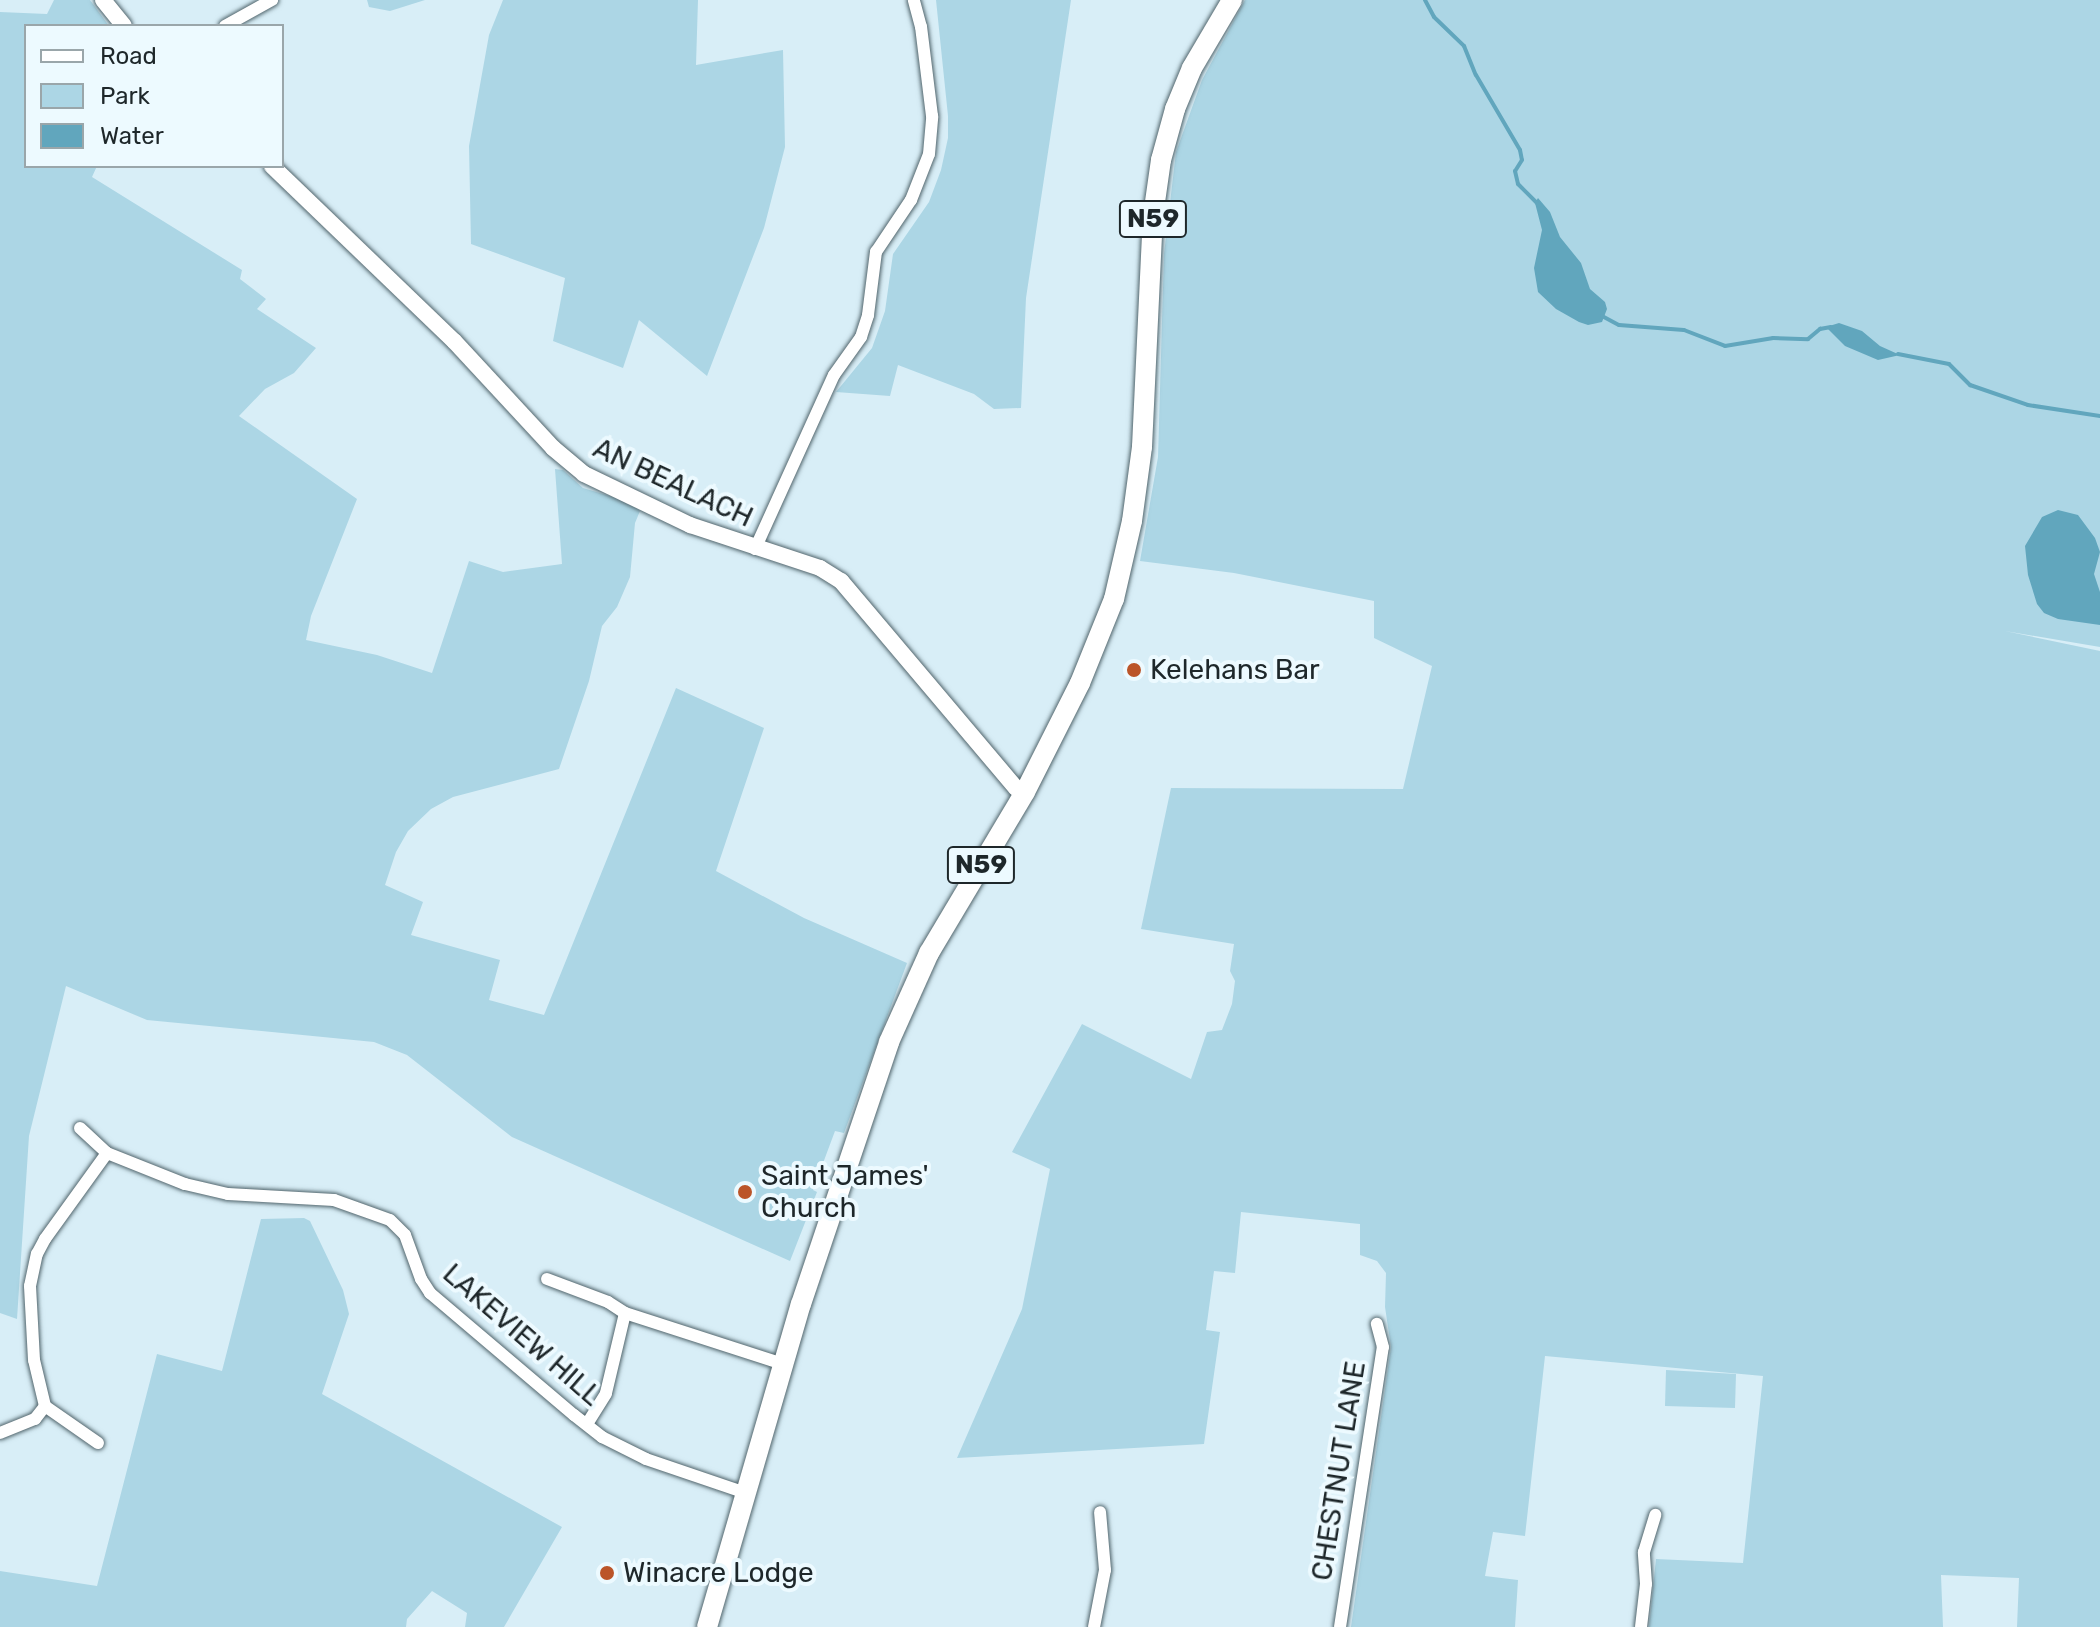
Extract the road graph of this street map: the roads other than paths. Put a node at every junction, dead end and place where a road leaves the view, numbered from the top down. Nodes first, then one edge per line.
1 (103, 0) edge
2 (272, 0) edge
3 (914, 0) edge
4 (1232, 0) edge
5 (122, 24) edge
6 (229, 24) edge
7 (274, 168) edge
8 (755, 549) junction
9 (1025, 792) junction
10 (80, 1128) dead end
11 (107, 1153) junction
12 (547, 1279) dead end
13 (625, 1313) junction
14 (1377, 1324) dead end
15 (783, 1364) junction
16 (45, 1406) junction
17 (587, 1424) junction
18 (0, 1433) edge
19 (98, 1443) dead end
20 (746, 1493) junction
21 (1100, 1512) dead end
22 (1655, 1515) dead end
23 (707, 1627) edge
24 (1094, 1627) edge
25 (1340, 1627) edge
26 (1641, 1627) edge

1 - 5 street
2 - 6 street
3 - 8 street
4 - 9 main road, N59
7 - 8 street, AN BEALACH
8 - 9 street, AN BEALACH
9 - 15 main road, N59
10 - 11 street, LAKEVIEW HILL
11 - 16 street
11 - 17 street, LAKEVIEW HILL
12 - 13 street
13 - 15 street
13 - 17 street
14 - 25 street, CHESTNUT LANE
15 - 20 main road, N59
16 - 18 street
16 - 19 street
17 - 20 street, LAKEVIEW HILL
20 - 23 main road, N59
21 - 24 street
22 - 26 street

